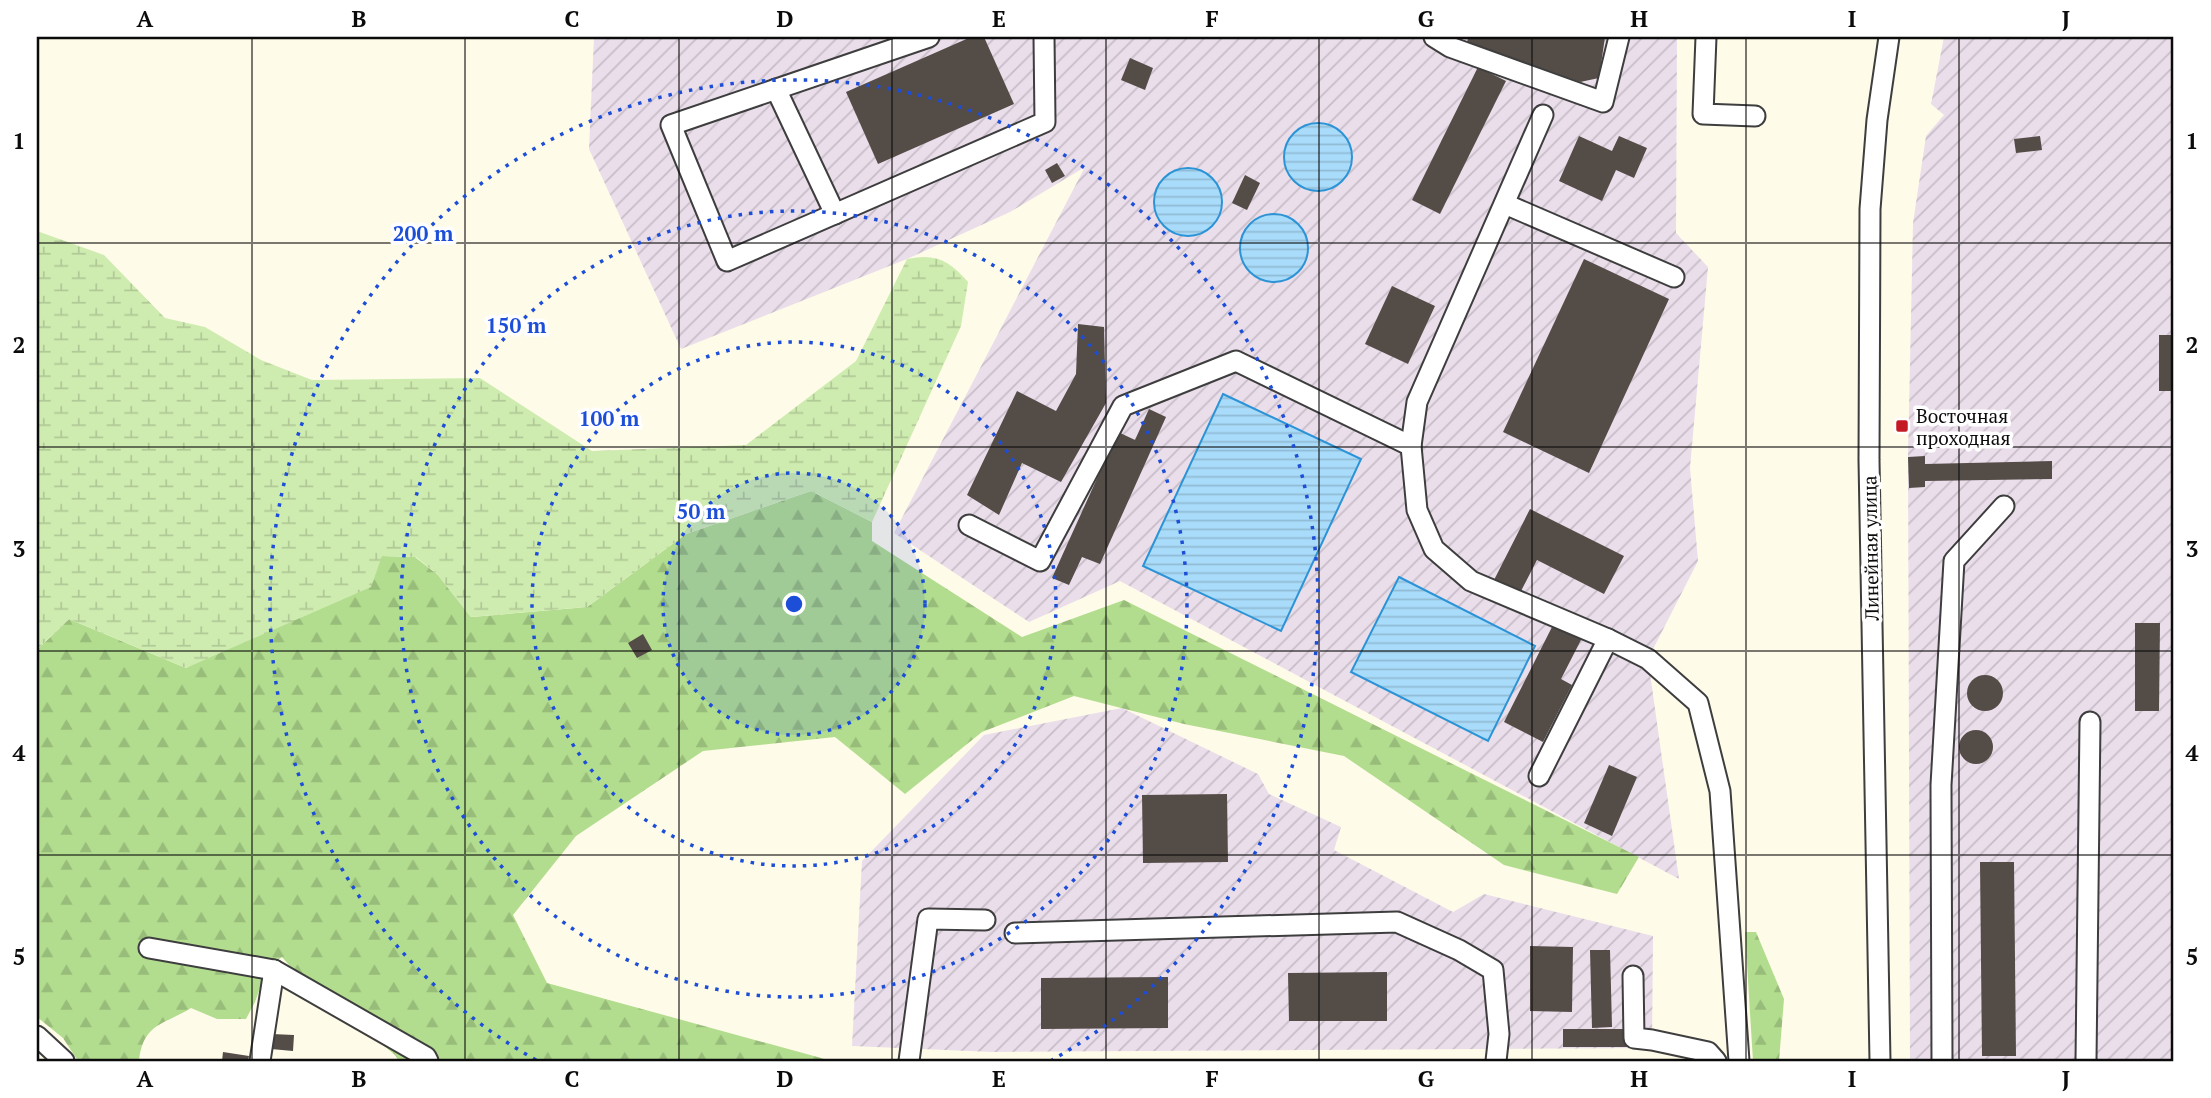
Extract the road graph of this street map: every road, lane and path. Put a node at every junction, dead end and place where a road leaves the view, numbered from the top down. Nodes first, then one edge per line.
1 (929, 37) edge
2 (1044, 37) edge
3 (1434, 37) edge
4 (1619, 37) edge
5 (1706, 37) edge
6 (1889, 37) edge
7 (776, 89) junction
8 (1543, 115) dead end
9 (1755, 116) dead end
10 (1505, 204) junction
11 (835, 214) junction
12 (1674, 277) dead end
13 (1411, 446) junction
14 (2004, 506) dead end
15 (969, 526) dead end
16 (1608, 639) junction
17 (2090, 722) dead end
18 (1539, 776) dead end
19 (985, 920) dead end
20 (1015, 933) dead end
21 (149, 947) dead end
22 (274, 970) junction
23 (1633, 976) dead end
24 (37, 1037) edge
25 (64, 1061) edge
26 (260, 1061) edge
27 (428, 1061) edge
28 (909, 1061) edge
29 (1496, 1061) edge
30 (1716, 1061) edge
31 (1739, 1061) edge
32 (1880, 1061) edge
33 (1942, 1061) edge
34 (2086, 1061) edge

1 - 7 street
2 - 11 street
3 - 4 street
5 - 9 street
6 - 32 street, Линейная улица
7 - 11 street
7 - 11 street
8 - 10 street
10 - 12 street
10 - 13 street
13 - 15 street
13 - 16 street
14 - 33 street
16 - 18 street
16 - 31 street
17 - 34 street
19 - 28 street
20 - 29 street
21 - 22 street
22 - 26 street
22 - 27 street
23 - 30 street
24 - 25 street

